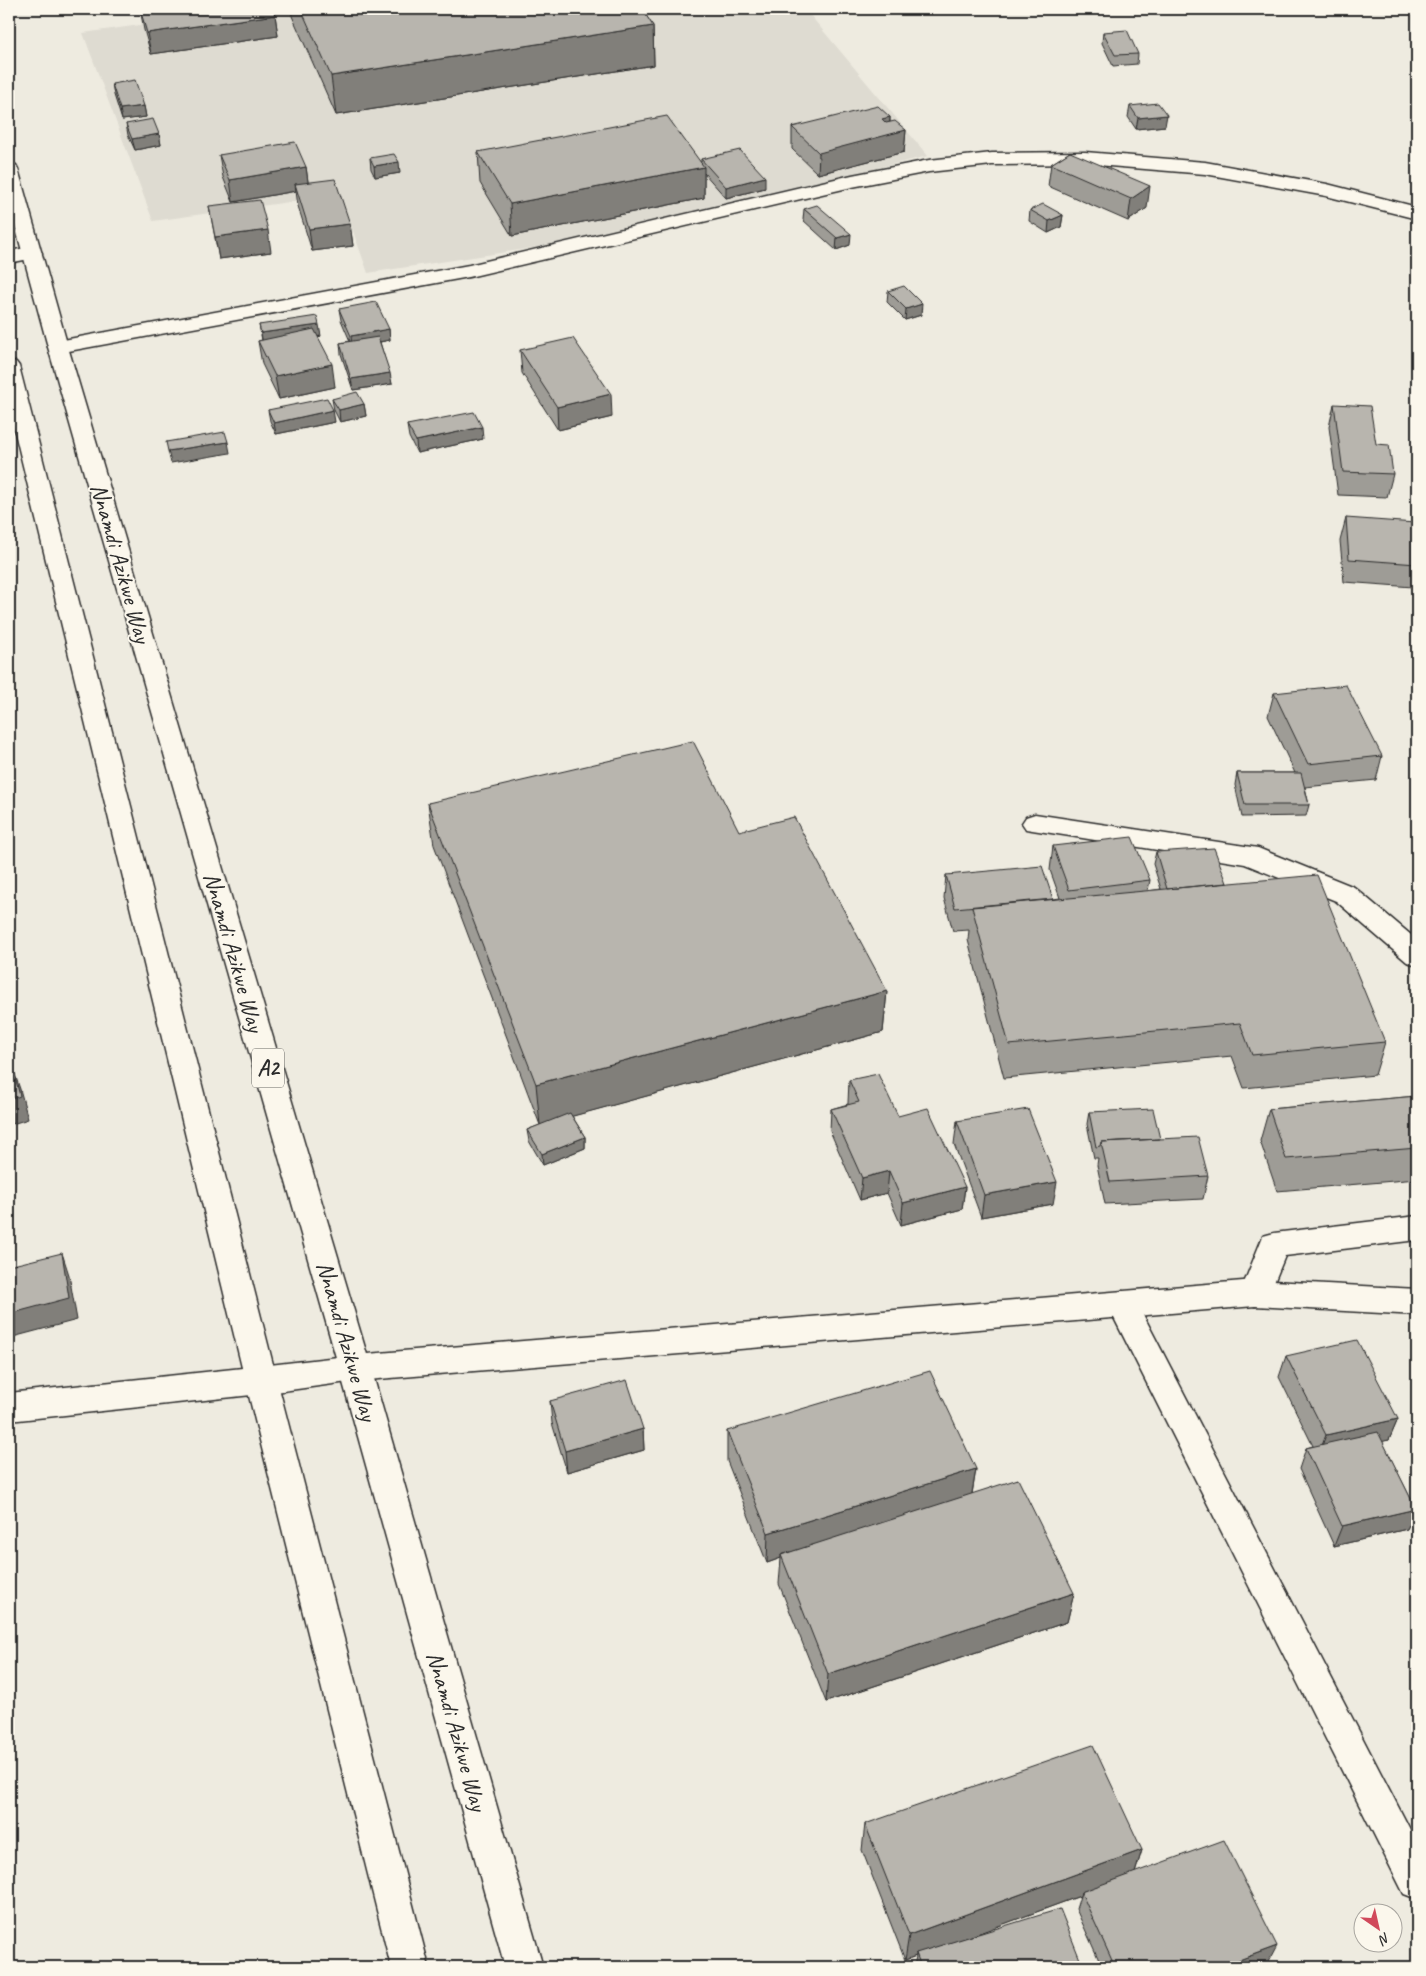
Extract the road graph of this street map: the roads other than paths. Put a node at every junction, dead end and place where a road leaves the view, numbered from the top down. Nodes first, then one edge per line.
1 (9, 169) edge
2 (1417, 213) edge
3 (21, 255) edge
4 (58, 347) junction
5 (9, 366) edge
6 (1035, 823) dead end
7 (1417, 955) edge
8 (1417, 1228) edge
9 (1255, 1293) junction
10 (1417, 1302) edge
11 (1122, 1304) junction
12 (355, 1368) junction
13 (261, 1380) junction
14 (9, 1407) edge
15 (1417, 1881) edge
16 (410, 1967) edge
17 (524, 1967) edge

1 - 3 main road, Nnamdi Azikwe Way / A2
2 - 4 main road
3 - 4 main road, Nnamdi Azikwe Way / A2
4 - 12 main road, Nnamdi Azikwe Way / A2
5 - 13 main road
6 - 7 main road
8 - 9 main road
9 - 10 main road
9 - 11 main road
11 - 12 main road
11 - 15 main road
12 - 13 main road
12 - 17 main road, Nnamdi Azikwe Way / A2
13 - 14 main road
13 - 16 main road

